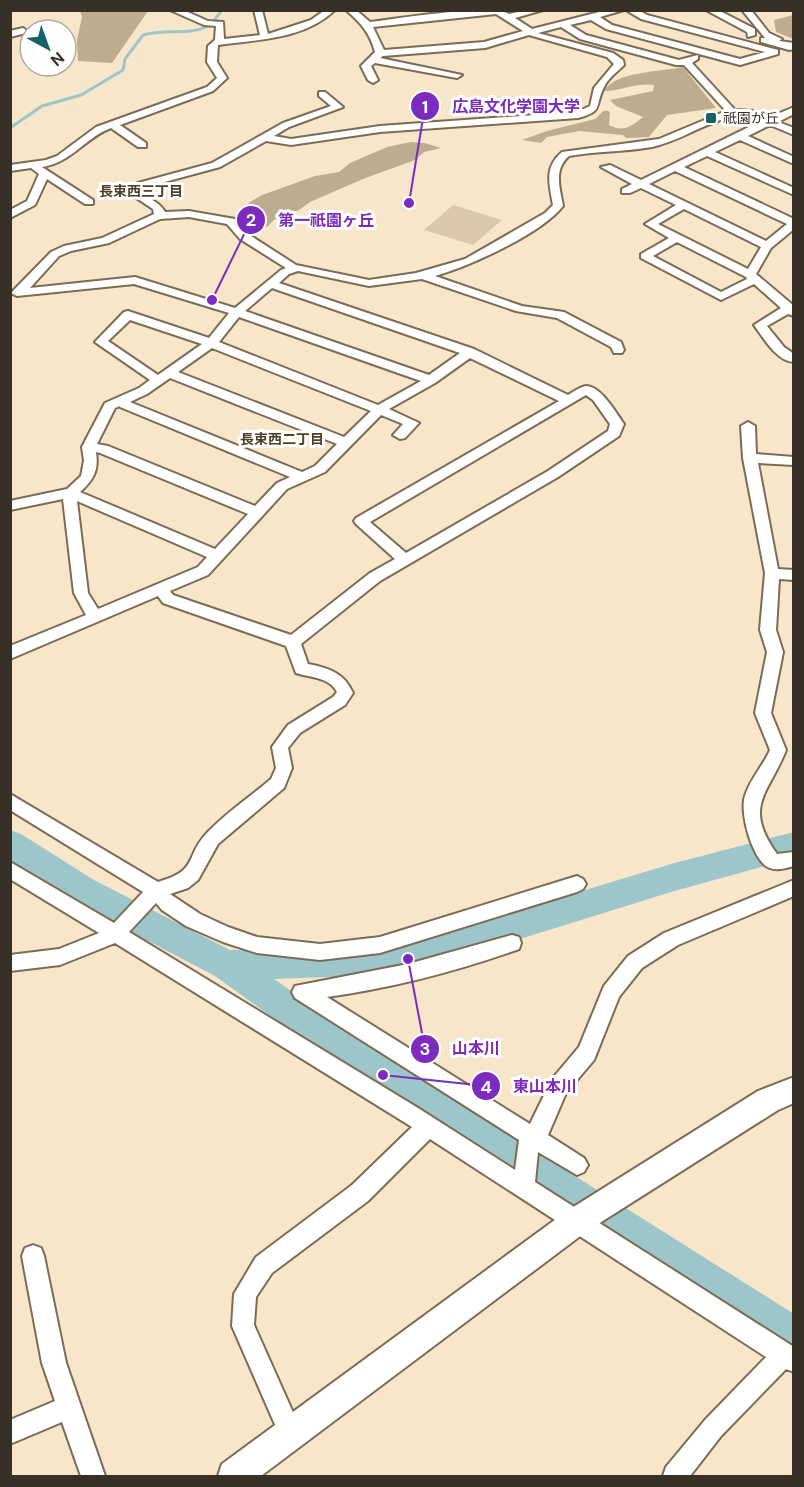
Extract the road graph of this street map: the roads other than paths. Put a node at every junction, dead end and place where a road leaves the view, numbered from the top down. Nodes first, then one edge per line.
1 (174, 10) edge
2 (330, 10) edge
3 (350, 10) edge
4 (539, 10) edge
5 (620, 10) edge
6 (630, 10) edge
7 (710, 10) edge
8 (746, 10) edge
9 (259, 11) edge
10 (498, 11) edge
11 (509, 17) junction
12 (593, 17) junction
13 (563, 24) junction
14 (368, 25) junction
15 (717, 26) dead end
16 (529, 32) junction
17 (751, 35) junction
18 (265, 37) junction
19 (219, 42) junction
20 (794, 45) edge
21 (708, 53) junction
22 (377, 57) junction
23 (686, 62) junction
24 (457, 75) dead end
25 (373, 80) dead end
26 (322, 94) dead end
27 (794, 110) edge
28 (733, 112) junction
29 (771, 120) junction
30 (112, 124) junction
31 (794, 132) edge
32 (739, 136) junction
33 (262, 137) junction
34 (142, 145) dead end
35 (706, 152) junction
36 (794, 161) edge
37 (34, 166) junction
38 (606, 167) dead end
39 (675, 167) junction
40 (10, 168) edge
41 (45, 173) junction
42 (640, 184) junction
43 (626, 190) dead end
44 (794, 192) edge
45 (89, 202) dead end
46 (684, 206) junction
47 (10, 215) edge
48 (158, 216) junction
49 (794, 223) edge
50 (677, 238) junction
51 (767, 246) junction
52 (293, 268) junction
53 (421, 275) junction
54 (752, 277) junction
55 (271, 284) junction
56 (16, 293) edge
57 (790, 311) edge
58 (237, 312) junction
59 (211, 343) junction
60 (618, 350) dead end
61 (471, 352) junction
62 (794, 358) edge
63 (163, 376) junction
64 (431, 380) junction
65 (121, 400) junction
66 (569, 401) junction
67 (380, 409) junction
68 (747, 426) dead end
69 (400, 435) dead end
70 (346, 443) junction
71 (89, 447) junction
72 (750, 458) junction
73 (794, 461) edge
74 (300, 476) junction
75 (71, 493) junction
76 (10, 506) edge
77 (258, 513) junction
78 (217, 556) junction
79 (405, 560) junction
80 (772, 573) junction
81 (794, 575) edge
82 (160, 589) junction
83 (95, 617) junction
84 (293, 642) junction
85 (10, 653) edge
86 (10, 801) edge
87 (794, 859) edge
88 (10, 869) edge
89 (577, 884) dead end
90 (794, 888) edge
91 (156, 890) junction
92 (115, 934) junction
93 (512, 943) dead end
94 (10, 963) edge
95 (794, 1090) edge
96 (428, 1126) junction
97 (531, 1140) junction
98 (577, 1165) dead end
99 (524, 1187) junction
100 (580, 1219) junction
101 (33, 1256) dead end
102 (789, 1358) edge
103 (69, 1407) junction
104 (10, 1432) edge
105 (291, 1435) junction
106 (249, 1472) edge
107 (93, 1476) edge
108 (675, 1476) edge

1 - 19 street
2 - 18 street
3 - 14 street
4 - 11 street
5 - 12 street
6 - 21 street
7 - 17 street
8 - 20 street
9 - 18 street
10 - 11 street
10 - 14 street
11 - 16 street
12 - 13 street
12 - 21 street
13 - 16 street
13 - 23 street
14 - 22 street
15 - 17 street
16 - 22 street
16 - 33 street
17 - 20 street
18 - 19 street
19 - 30 street
21 - 23 street
22 - 24 street
22 - 25 street
23 - 28 street
26 - 33 street
27 - 29 street
28 - 29 street
28 - 53 street
29 - 31 street
29 - 32 street
30 - 34 street
30 - 37 street
32 - 35 street
32 - 36 street
33 - 48 street
35 - 39 street
35 - 44 street
37 - 40 street
37 - 41 street
38 - 42 street
39 - 42 street
39 - 49 street
41 - 45 street
41 - 47 street
42 - 43 street
42 - 46 street
46 - 50 street
46 - 51 street
48 - 52 street
48 - 56 street
49 - 51 street
50 - 54 street
50 - 54 street
51 - 54 street
52 - 53 street
52 - 55 street
53 - 60 street
54 - 57 street
55 - 58 street
55 - 61 street
56 - 58 street
57 - 62 street
58 - 59 street
58 - 64 street
59 - 63 street
59 - 63 street
59 - 67 street
61 - 64 street
61 - 66 street
63 - 65 street
63 - 70 street
64 - 67 street
65 - 71 street
65 - 74 street
66 - 79 street
66 - 79 street
67 - 69 street
67 - 70 street
68 - 72 street
70 - 74 street
71 - 75 street
71 - 77 street
72 - 73 street
72 - 80 street
74 - 77 street
75 - 76 street
75 - 78 street
75 - 83 street
77 - 78 street
78 - 82 street
79 - 84 street
80 - 81 street
80 - 87 street
82 - 83 street
82 - 84 street
83 - 85 street
84 - 91 street
86 - 91 street
88 - 92 street
89 - 91 street
90 - 97 street
91 - 92 street
92 - 94 street
92 - 96 street
93 - 97 street
95 - 100 street
96 - 99 street
96 - 105 street
97 - 98 street
97 - 99 street
99 - 100 street
100 - 102 street
100 - 105 street
101 - 103 street
102 - 108 street
103 - 104 street
103 - 107 street
105 - 106 street

